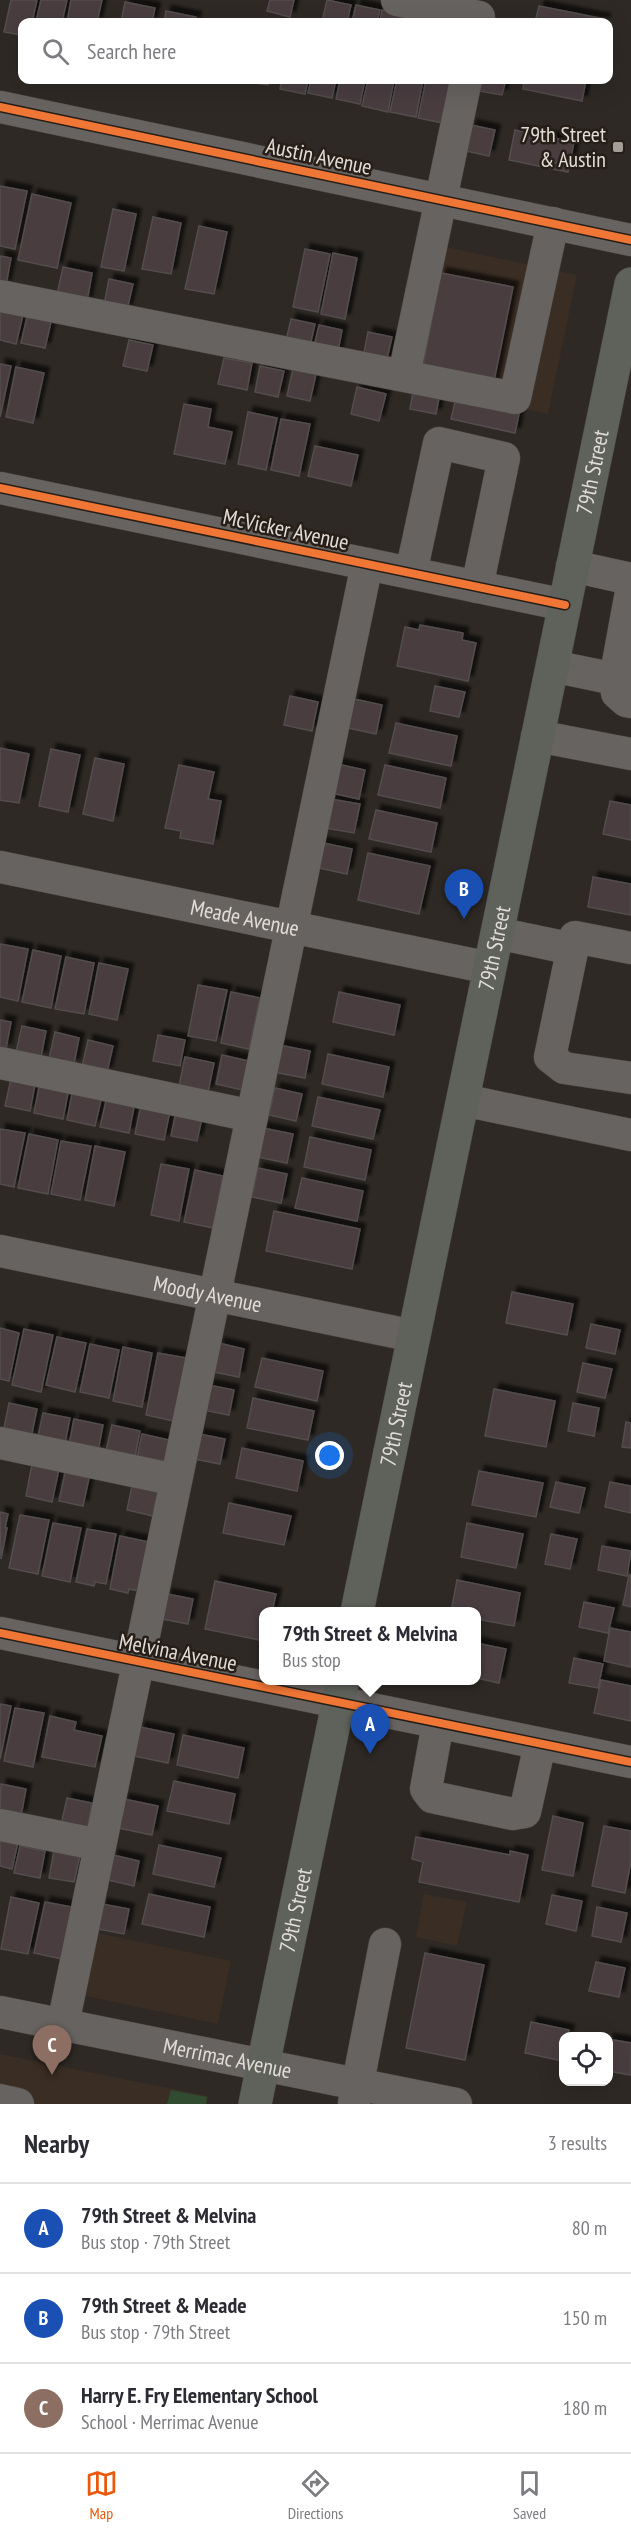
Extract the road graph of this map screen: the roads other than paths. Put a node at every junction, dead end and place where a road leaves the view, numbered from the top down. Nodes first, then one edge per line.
1 (397, 0) edge
2 (479, 13) edge
3 (465, 84) edge
4 (0, 107) edge
5 (441, 200) junction
6 (553, 223) junction
7 (631, 240) edge
8 (631, 284) edge
9 (0, 296) edge
10 (622, 371) edge
11 (404, 375) junction
12 (0, 488) edge
13 (367, 564) junction
14 (572, 567) junction
15 (411, 573) junction
16 (631, 579) edge
17 (477, 587) junction
18 (631, 592) edge
19 (565, 605) junction
20 (552, 666) junction
21 (623, 691) edge
22 (537, 736) junction
23 (631, 754) edge
24 (0, 867) edge
25 (291, 927) junction
26 (497, 933) junction
27 (574, 943) junction
28 (631, 948) edge
29 (490, 968) junction
30 (0, 1063) edge
31 (564, 1068) junction
32 (631, 1078) edge
33 (463, 1100) junction
34 (252, 1116) junction
35 (553, 1119) junction
36 (631, 1135) edge
37 (0, 1251) edge
38 (215, 1295) junction
39 (414, 1336) junction
40 (0, 1443) edge
41 (176, 1480) junction
42 (358, 1607) edge
43 (0, 1634) edge
44 (138, 1662) junction
45 (259, 1680) edge
46 (294, 1685) edge
47 (341, 1692) edge
48 (438, 1723) junction
49 (540, 1744) junction
50 (631, 1762) edge
51 (0, 1825) edge
52 (100, 1845) junction
53 (385, 1944) dead end
54 (0, 2012) edge
55 (63, 2024) junction
56 (264, 2065) junction
57 (356, 2094) edge
58 (0, 2100) edge
59 (18, 2104) edge
60 (255, 2104) edge
61 (456, 2104) edge

1 - 2 street
3 - 5 street
4 - 5 street, Austin Avenue
5 - 6 street, Austin Avenue
5 - 11 street
6 - 7 street, Austin Avenue
6 - 11 street
8 - 10 main road, 79th Street
9 - 11 street
10 - 14 main road, 79th Street
12 - 13 street, McVicker Avenue
13 - 15 street, McVicker Avenue
13 - 25 street
14 - 16 street
14 - 19 main road, 79th Street
15 - 17 street, McVicker Avenue
15 - 17 street
17 - 19 street, McVicker Avenue
18 - 21 street
19 - 20 main road, 79th Street
20 - 21 street
20 - 22 main road, 79th Street
22 - 23 street
22 - 26 main road, 79th Street
24 - 25 street, Meade Avenue
25 - 29 street, Meade Avenue
25 - 34 street
26 - 27 street
26 - 29 main road, 79th Street
27 - 28 street
27 - 31 street
29 - 33 main road, 79th Street
30 - 34 street
31 - 32 street
31 - 35 street
33 - 35 street
33 - 39 main road, 79th Street
34 - 38 street
35 - 36 street
37 - 38 street, Moody Avenue
38 - 39 street, Moody Avenue
38 - 41 street
39 - 42 main road, 79th Street
40 - 41 street
41 - 44 street
43 - 44 street, Melvina Avenue
44 - 45 street, Melvina Avenue
44 - 52 street
46 - 47 street, Melvina Avenue
47 - 48 street, Melvina Avenue
47 - 56 main road, 79th Street
48 - 49 street, Melvina Avenue
48 - 49 street
49 - 50 street, Melvina Avenue
51 - 52 street
52 - 55 street
53 - 57 street
54 - 55 street, Merrimac Avenue
55 - 56 street, Merrimac Avenue
56 - 57 street, Merrimac Avenue
56 - 60 main road, 79th Street
57 - 61 street, Merrimac Avenue
58 - 59 street

